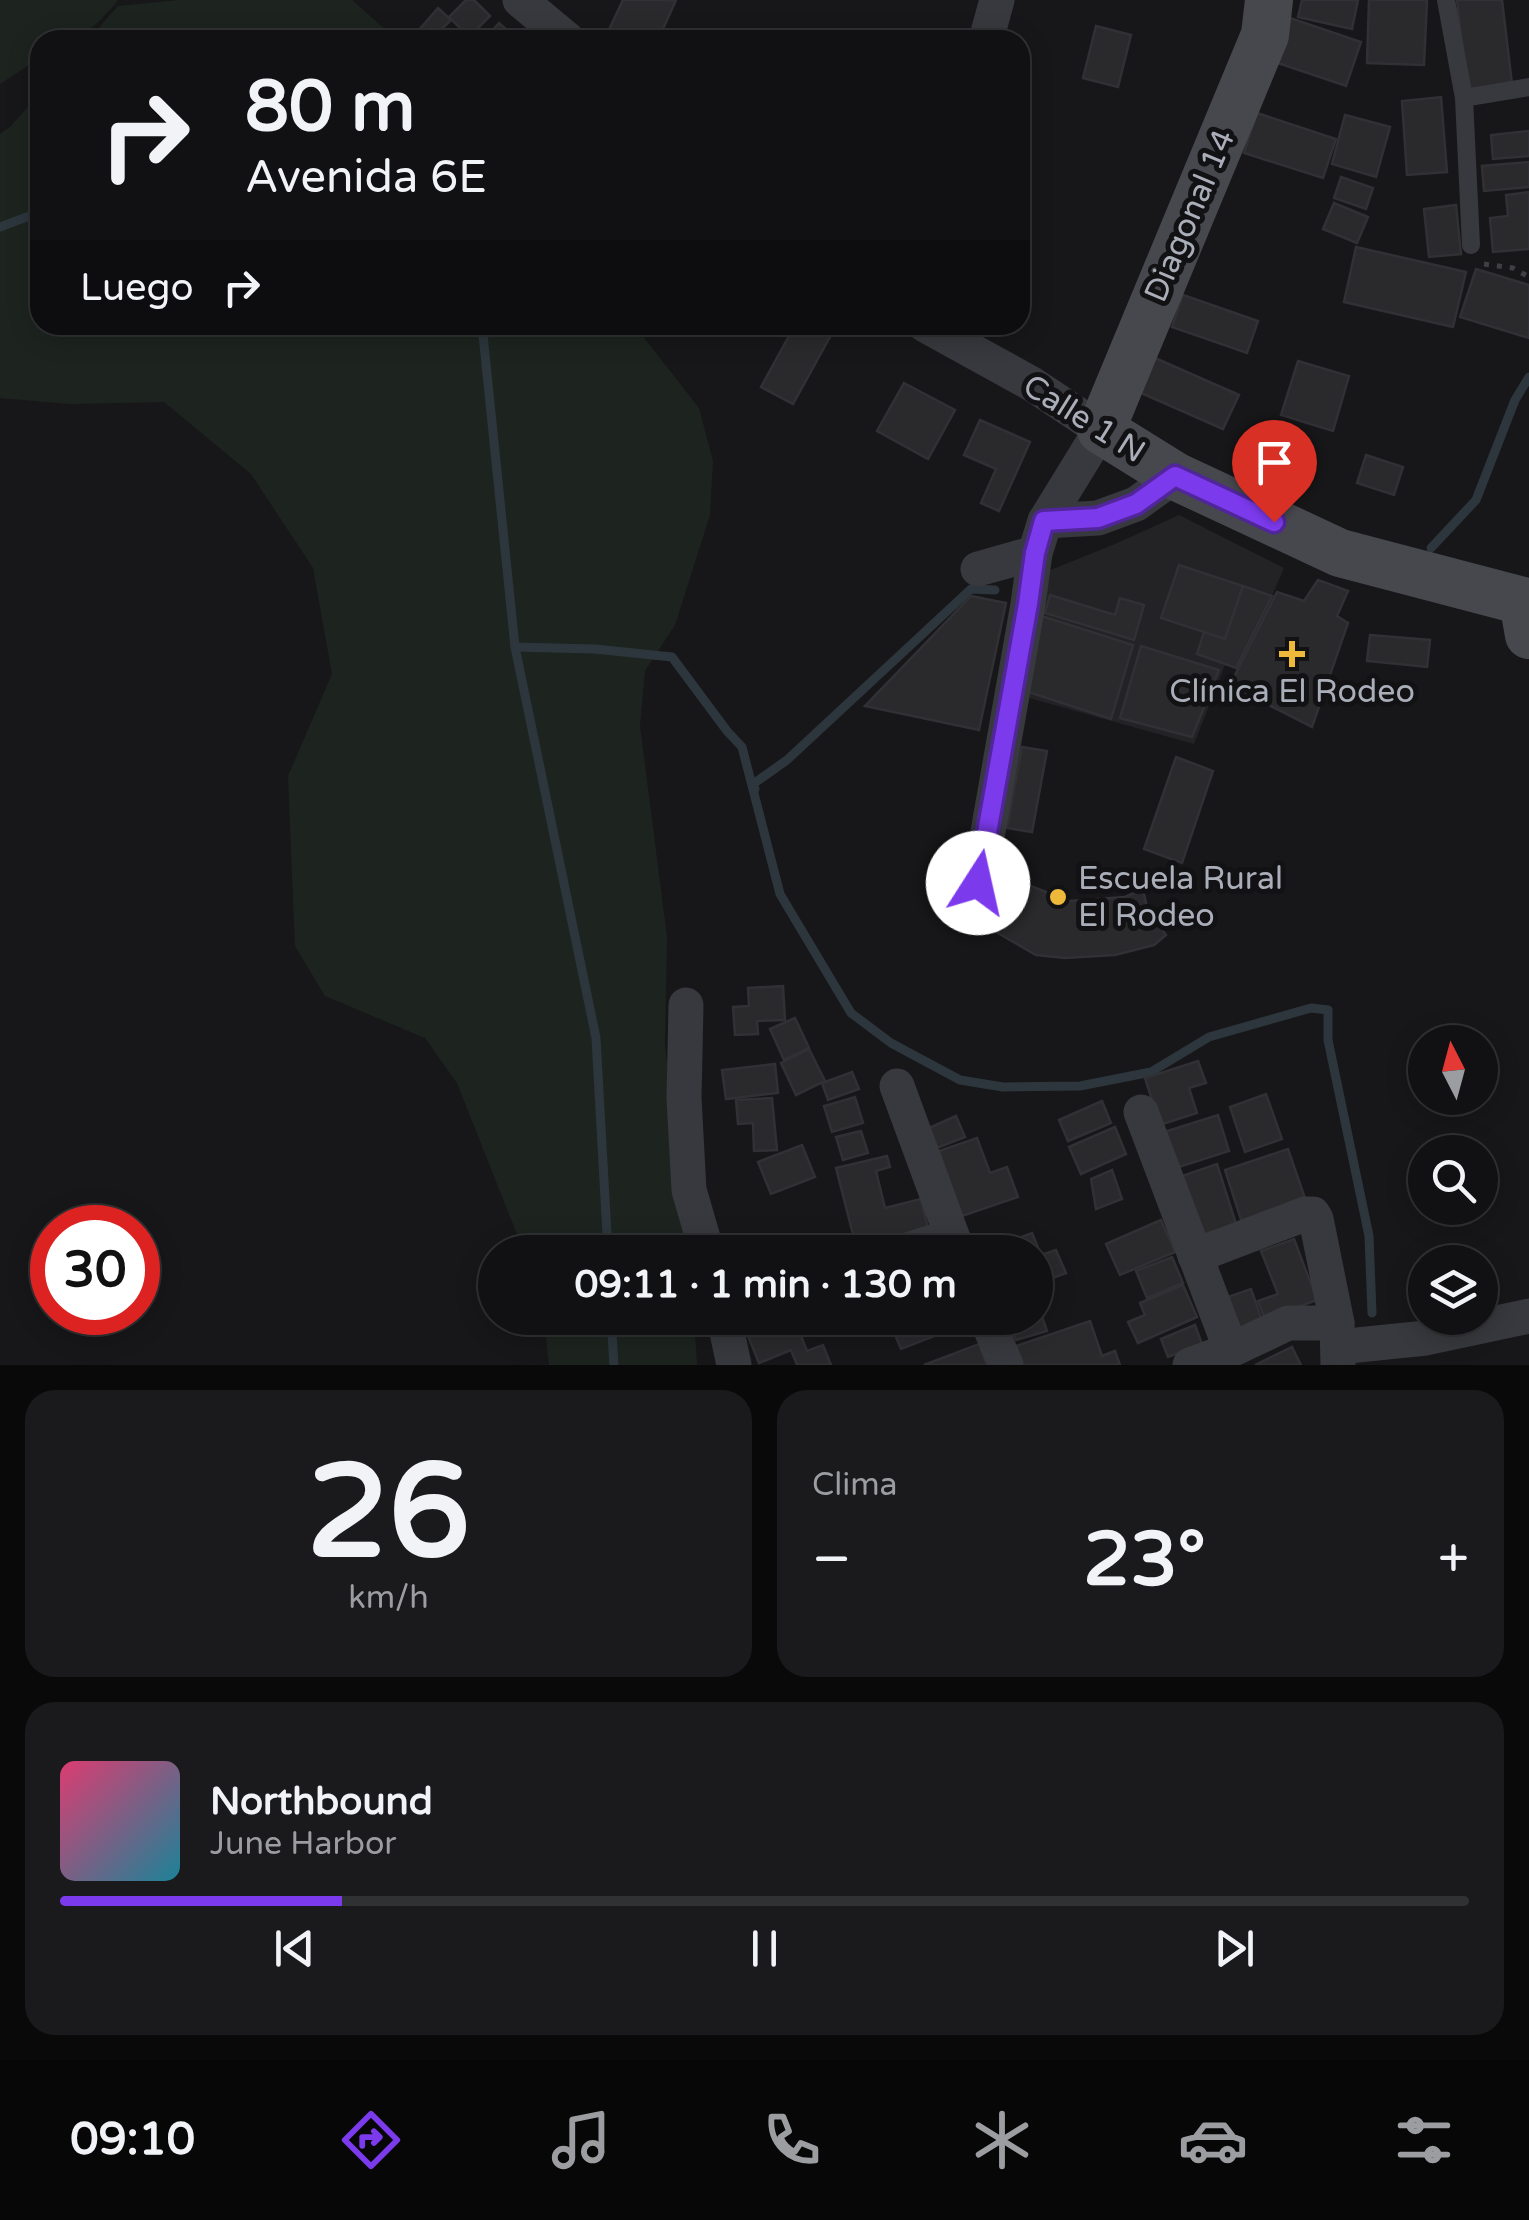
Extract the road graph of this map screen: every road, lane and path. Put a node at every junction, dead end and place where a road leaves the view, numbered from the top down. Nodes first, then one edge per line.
1 (520, 0) edge
2 (997, 0) edge
3 (1269, 0) edge
4 (1446, 0) edge
5 (556, 30) edge
6 (989, 30) edge
7 (1529, 87) edge
8 (1464, 98) junction
9 (1470, 245) joint
10 (1529, 277) edge
11 (943, 335) edge
12 (1101, 430) junction
13 (1175, 476) junction
14 (1040, 537) junction
15 (978, 569) dead end
16 (1527, 613) edge
17 (978, 883) dead end
18 (686, 1005) dead end
19 (897, 1086) dead end
20 (1141, 1112) dead end
21 (702, 1235) edge
22 (952, 1235) edge
23 (1195, 1256) junction
24 (1529, 1316) edge
25 (728, 1335) edge
26 (993, 1335) edge
27 (1337, 1345) edge
28 (1231, 1350) junction
29 (734, 1365) edge
30 (1006, 1365) edge
31 (1190, 1365) edge

1 - 5 street
2 - 6 street
3 - 12 street, Diagonal 14
4 - 8 lane
7 - 8 lane
8 - 9 lane
9 - 10 path
11 - 12 street, Calle 1 N
12 - 13 street, Calle 1 N
12 - 14 street
13 - 14 street
13 - 16 street, Calle 1 N
14 - 15 street
14 - 17 street
18 - 21 street
19 - 22 street
20 - 23 street
23 - 27 street
23 - 28 street
24 - 27 street
25 - 29 street
26 - 30 street
27 - 28 street
28 - 31 street

